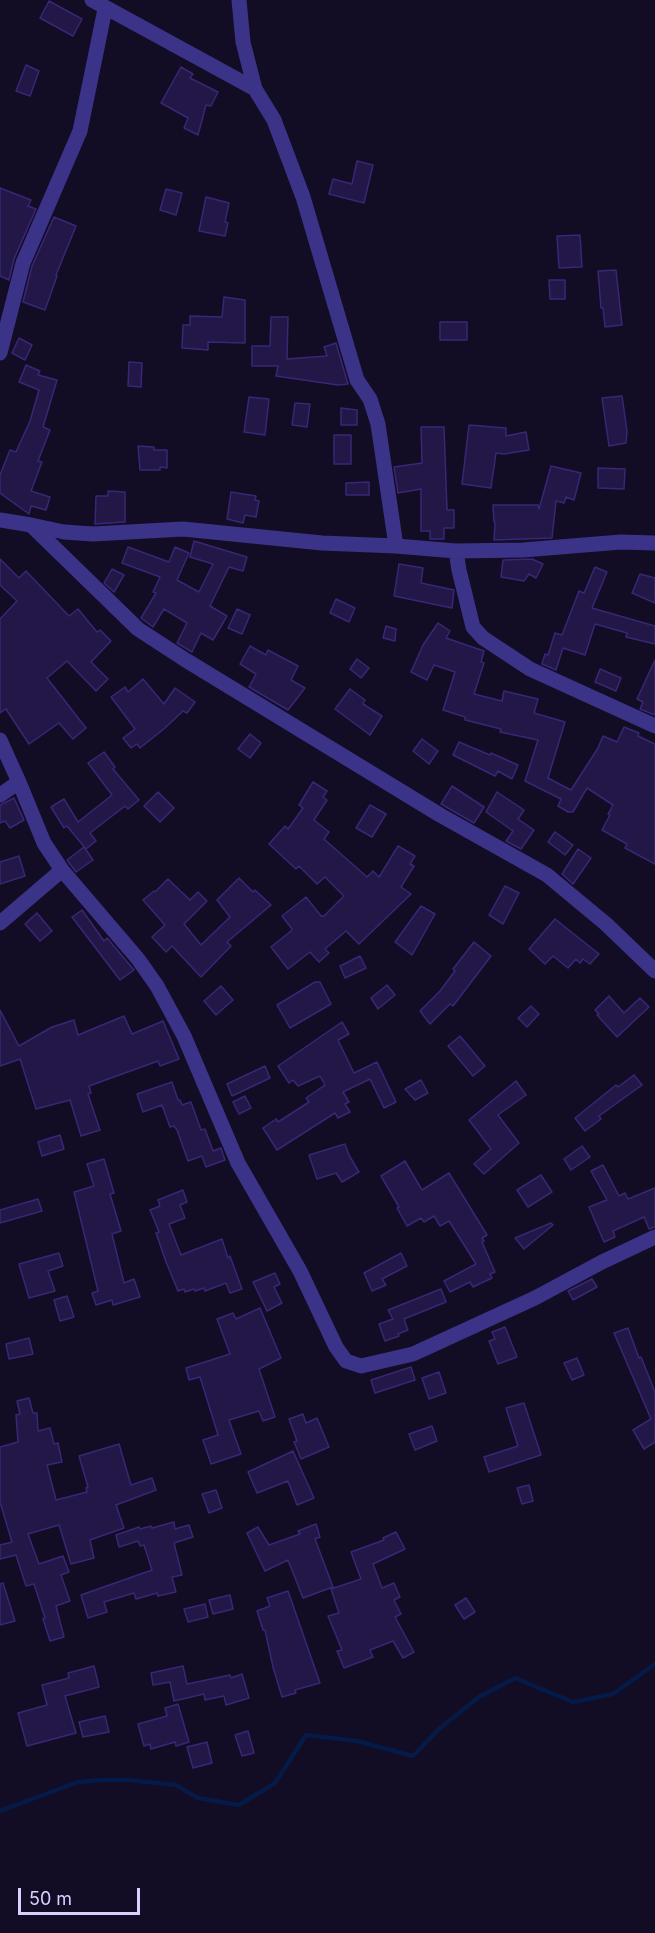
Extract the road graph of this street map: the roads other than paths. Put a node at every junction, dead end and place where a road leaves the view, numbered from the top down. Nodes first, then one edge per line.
1 (92, 0) edge
2 (239, 0) edge
3 (105, 9) junction
4 (255, 89) junction
5 (0, 353) edge
6 (0, 520) edge
7 (31, 525) junction
8 (655, 543) edge
9 (396, 546) junction
10 (456, 550) junction
11 (655, 726) edge
12 (0, 740) edge
13 (19, 782) junction
14 (0, 795) edge
15 (62, 870) junction
16 (0, 923) edge
17 (655, 970) edge
18 (655, 1237) edge

1 - 3 street
2 - 4 street
3 - 4 street
3 - 5 street
4 - 9 street
6 - 7 street
7 - 9 street
7 - 17 street
8 - 10 street
9 - 10 street
10 - 11 street
12 - 13 street
13 - 14 street
13 - 15 street
15 - 16 street
15 - 18 street

